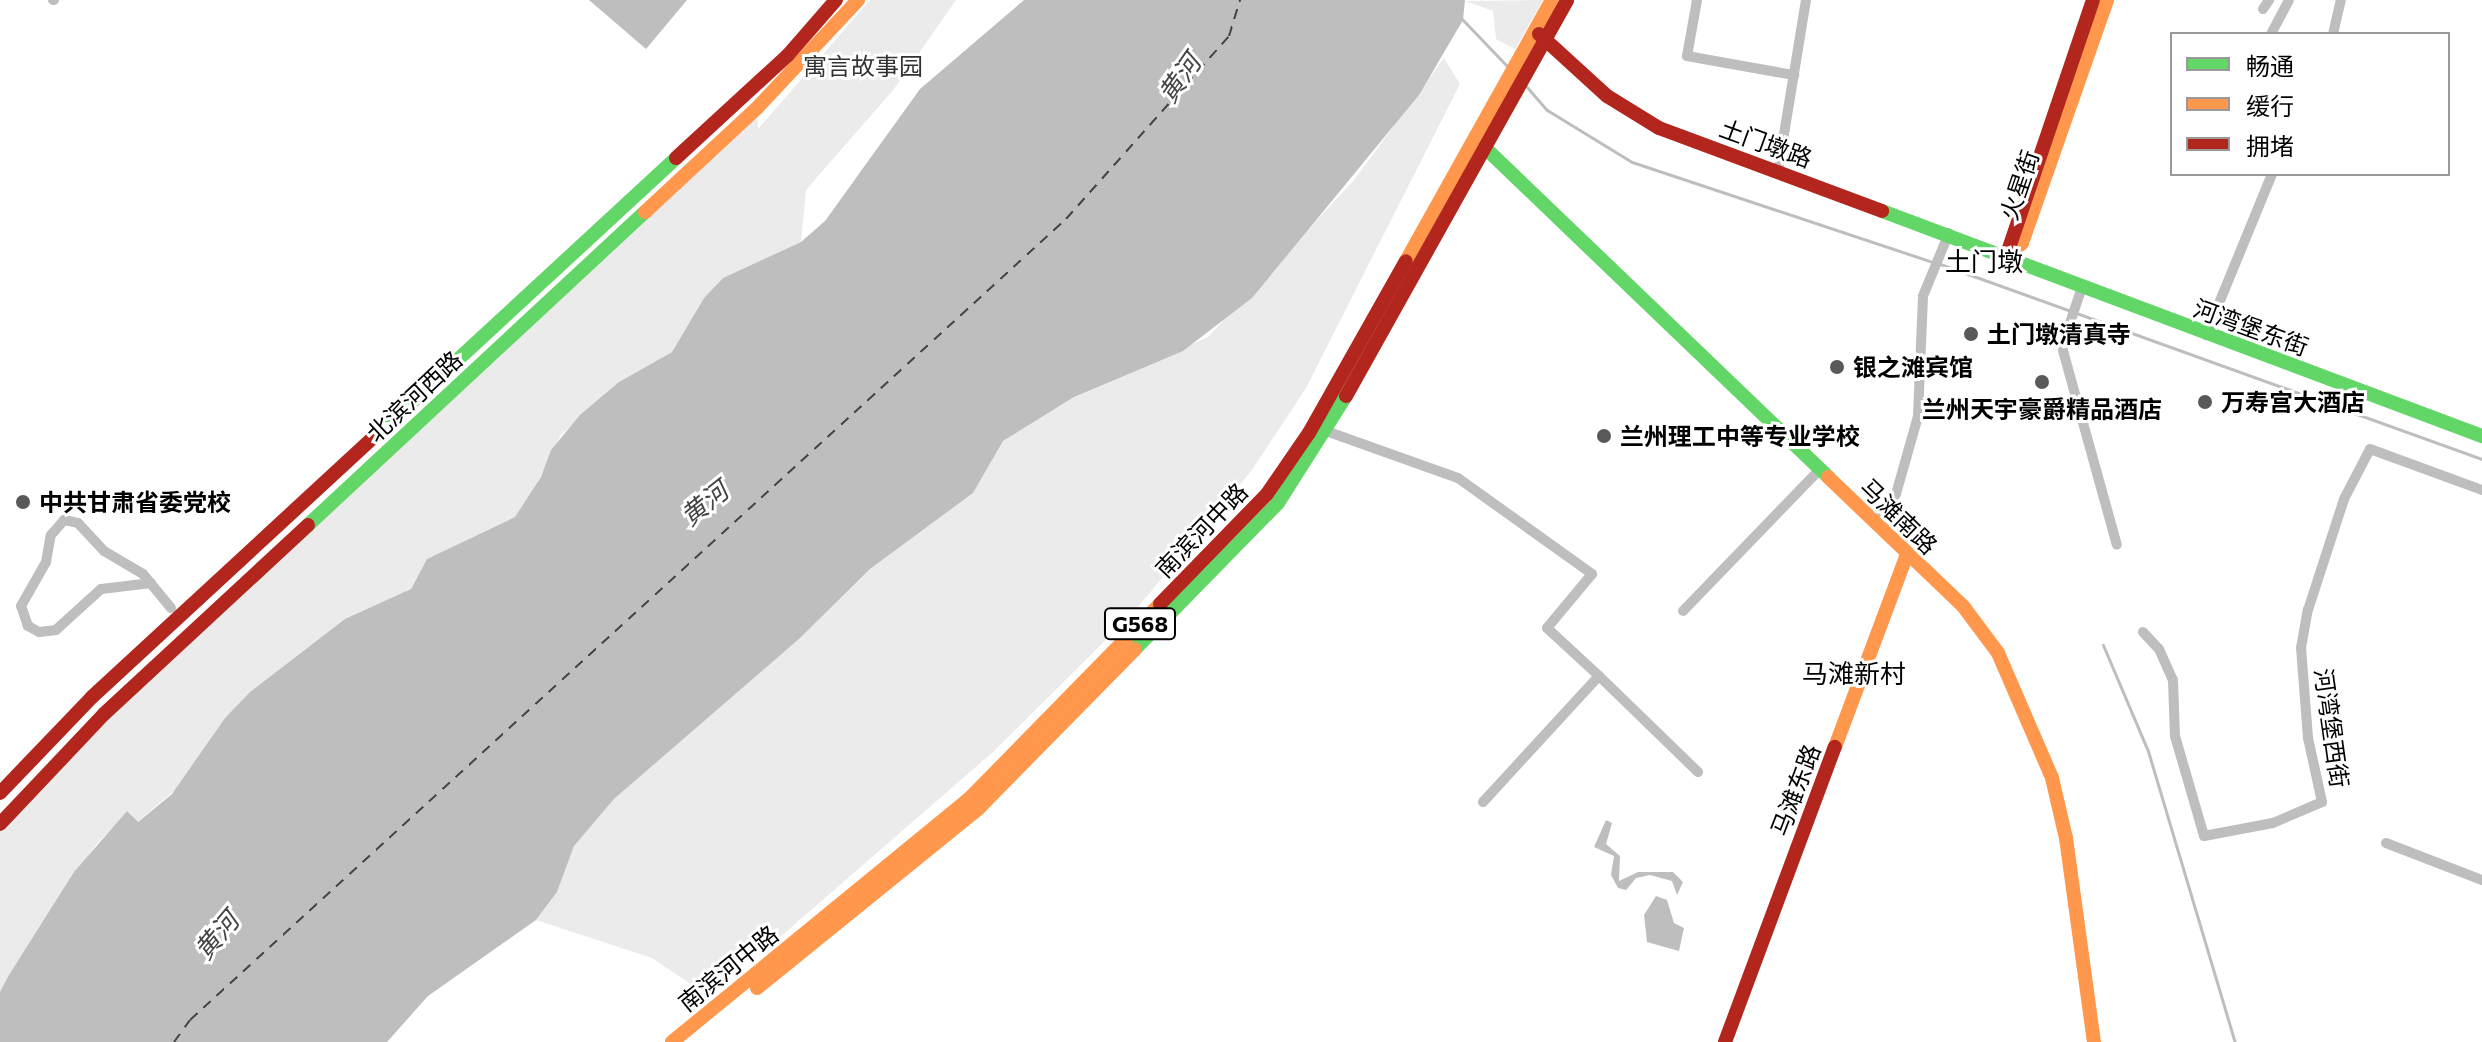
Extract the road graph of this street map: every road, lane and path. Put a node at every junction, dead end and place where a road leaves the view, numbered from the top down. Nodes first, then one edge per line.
1 (836, 0) edge
2 (858, 0) edge
3 (1552, 0) edge
4 (1567, 0) edge
5 (1697, 0) edge
6 (1806, 0) edge
7 (2093, 0) edge
8 (2107, 0) edge
9 (2289, 0) edge
10 (2341, 0) edge
11 (2272, 32) edge
12 (2333, 32) edge
13 (1540, 35) junction
14 (1794, 75) junction
15 (1497, 111) junction
16 (1472, 137) junction
17 (1485, 147) junction
18 (1778, 171) junction
19 (2271, 176) edge
20 (1949, 233) junction
21 (2006, 258) junction
22 (2082, 287) junction
23 (2206, 335) junction
24 (1326, 431) junction
25 (2482, 436) edge
26 (1819, 470) junction
27 (2482, 490) edge
28 (1875, 521) junction
29 (2117, 545) dead end
30 (1907, 554) junction
31 (151, 583) junction
32 (171, 608) dead end
33 (1683, 611) dead end
34 (2143, 632) dead end
35 (1599, 676) junction
36 (1698, 772) dead end
37 (0, 793) edge
38 (1483, 802) dead end
39 (0, 824) edge
40 (2386, 843) dead end
41 (2482, 880) edge
42 (672, 1042) edge
43 (690, 1042) edge
44 (1725, 1042) edge
45 (2094, 1042) edge

1 - 37 main road, 北滨河西路
2 - 39 main road, 北滨河西路
3 - 13 main road, 南滨河中路 / G568
4 - 13 main road, 南滨河中路 / G568
5 - 14 street
6 - 14 street
7 - 21 main road, 火星街
8 - 21 main road, 火星街
9 - 11 street
10 - 12 street
13 - 15 main road, 南滨河中路 / G568
13 - 18 main road, 土门墩路
14 - 18 street
15 - 16 main road, 南滨河中路 / G568
15 - 17 main road, 南滨河中路 / G568
16 - 17 main road, 马滩南路
16 - 42 main road, 南滨河中路 / G568
17 - 24 main road, 南滨河中路 / G568
17 - 26 main road, 马滩南路
18 - 20 main road, 土门墩路
19 - 23 street
20 - 21 main road, 土门墩路
20 - 28 street
21 - 22 main road, 河湾堡东街
22 - 23 main road, 河湾堡东街
22 - 29 street
23 - 25 main road, 河湾堡东街
24 - 35 street
24 - 43 main road, 南滨河中路 / G568
26 - 28 main road, 马滩南路
26 - 33 street
27 - 34 street, 河湾堡西街
28 - 30 main road, 马滩南路
30 - 44 main road, 马滩东路
30 - 45 main road, 马滩南路
31 - 31 street
31 - 32 street
35 - 36 street
35 - 38 street
40 - 41 street

